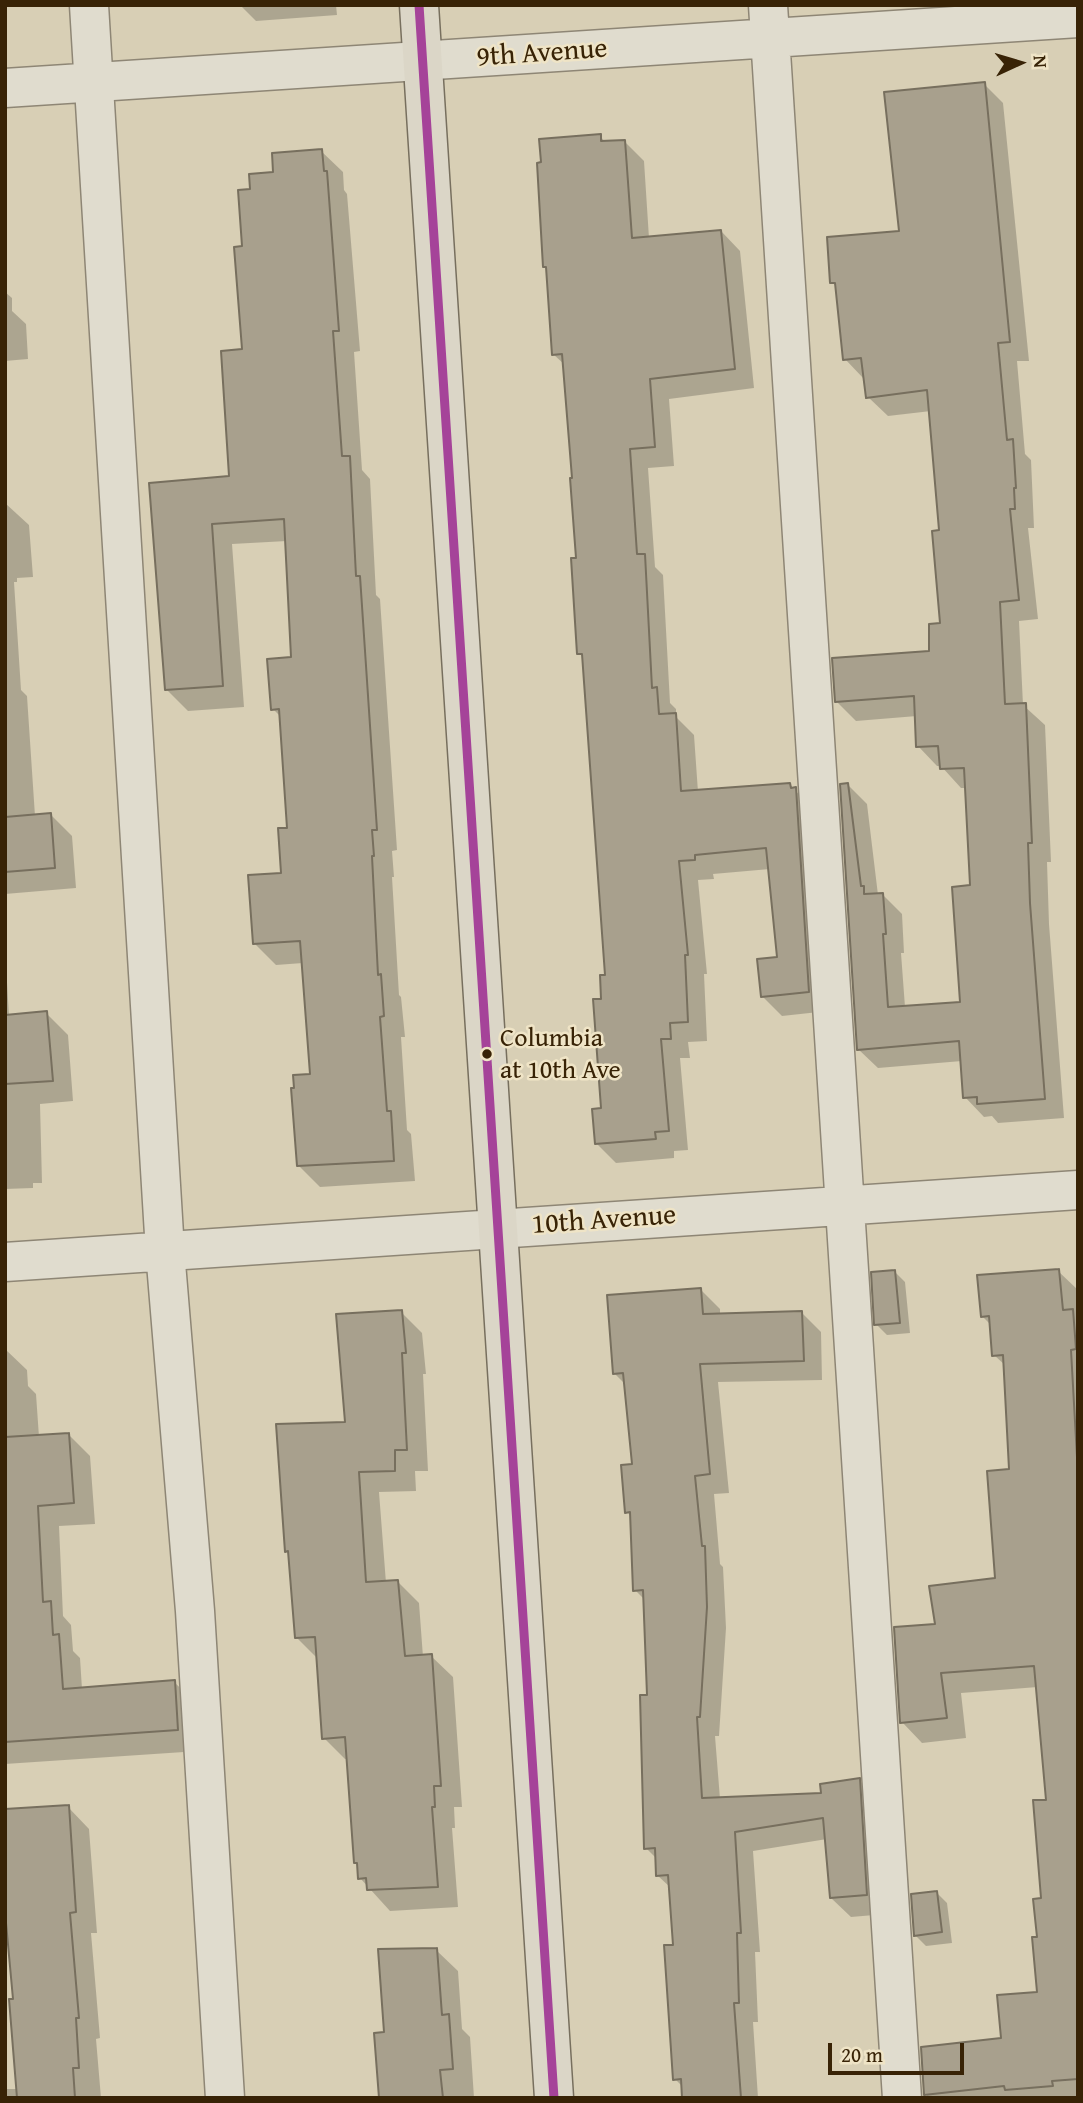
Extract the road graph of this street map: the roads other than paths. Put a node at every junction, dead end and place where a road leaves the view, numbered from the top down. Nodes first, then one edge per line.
1 (89, 5) edge
2 (419, 5) edge
3 (1078, 18) edge
4 (769, 22) edge
5 (422, 61) junction
6 (94, 83) junction
7 (5, 88) edge
8 (1078, 1190) edge
9 (846, 1205) junction
10 (497, 1228) junction
11 (165, 1251) junction
12 (5, 1262) edge
13 (225, 2098) edge
14 (554, 2098) edge
15 (902, 2098) edge

1 - 6 street
2 - 5 main road
3 - 4 street, 9th Avenue
4 - 5 street, 9th Avenue
4 - 9 street
5 - 6 street, 9th Avenue
5 - 10 main road
6 - 7 street, 9th Avenue
6 - 11 street
8 - 9 street, 10th Avenue
9 - 10 street, 10th Avenue
9 - 15 street
10 - 11 street, 10th Avenue
10 - 14 main road
11 - 12 street, 10th Avenue
11 - 13 street

